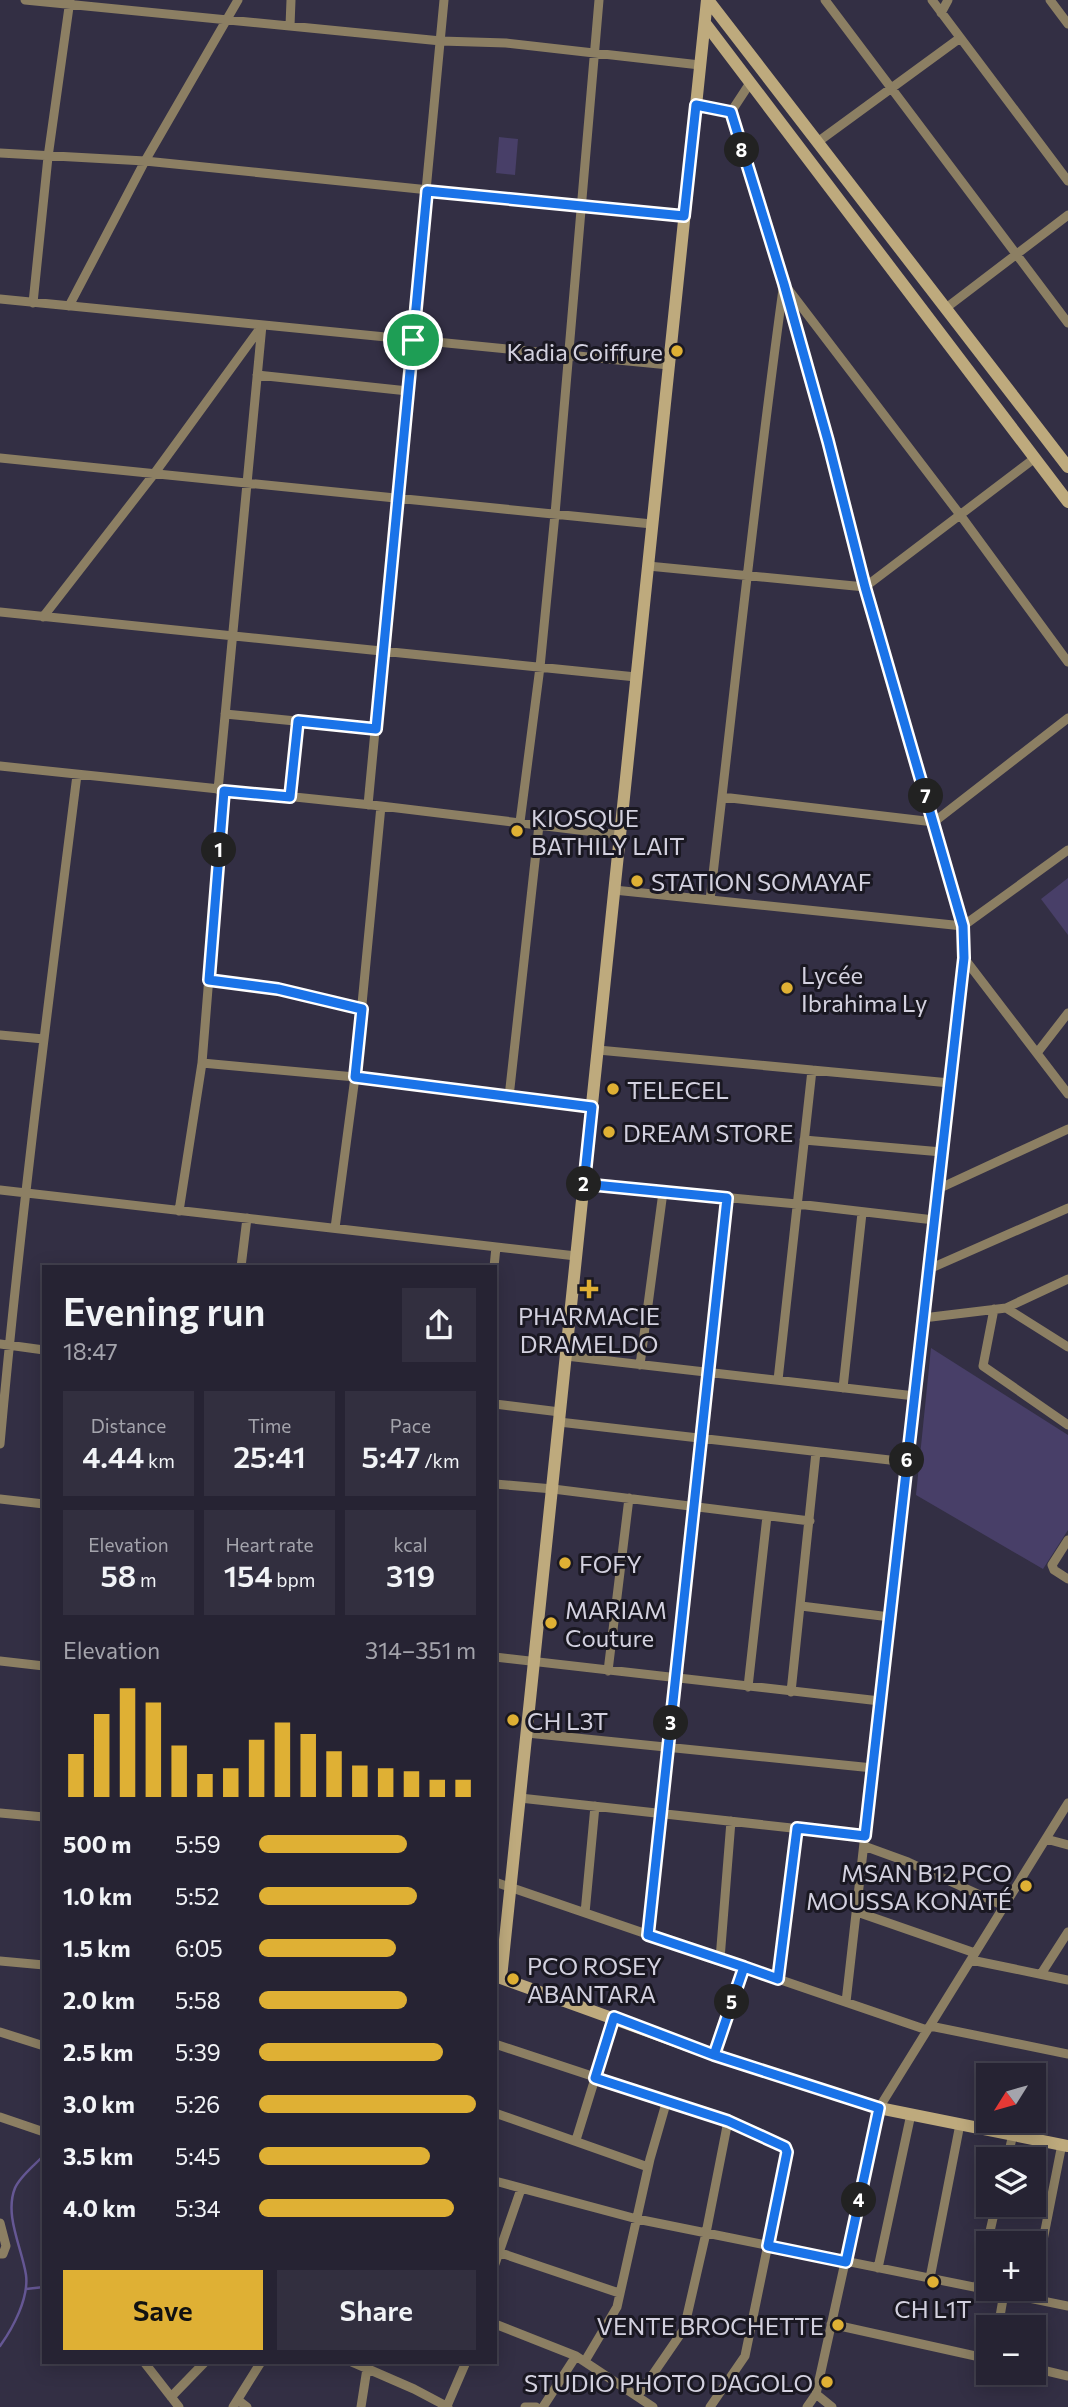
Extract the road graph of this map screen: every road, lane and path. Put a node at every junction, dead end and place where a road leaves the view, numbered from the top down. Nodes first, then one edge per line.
1 (25, 0) edge
2 (238, 0) edge
3 (291, 0) edge
4 (444, 0) edge
5 (599, 0) edge
6 (707, 0) edge
7 (824, 0) edge
8 (932, 0) edge
9 (948, 0) edge
10 (1050, 0) edge
11 (69, 2) edge
12 (941, 13) junction
13 (228, 20) junction
14 (705, 23) junction
15 (1068, 24) edge
16 (290, 26) junction
17 (960, 38) junction
18 (441, 41) junction
19 (595, 54) junction
20 (700, 65) junction
21 (750, 83) junction
22 (892, 88) junction
23 (696, 105) junction
24 (731, 112) junction
25 (819, 141) junction
26 (0, 153) edge
27 (48, 157) junction
28 (145, 161) junction
29 (1068, 181) edge
30 (427, 191) junction
31 (580, 205) junction
32 (1068, 215) edge
33 (684, 216) junction
34 (1017, 254) junction
35 (784, 284) junction
36 (0, 299) edge
37 (33, 303) junction
38 (69, 306) junction
39 (946, 308) junction
40 (1068, 323) edge
41 (262, 325) junction
42 (413, 340) junction
43 (569, 355) junction
44 (669, 365) junction
45 (257, 376) junction
46 (408, 391) junction
47 (1035, 458) junction
48 (0, 459) edge
49 (1068, 467) edge
50 (154, 474) junction
51 (247, 483) junction
52 (398, 498) junction
53 (1068, 502) edge
54 (555, 514) junction
55 (961, 516) junction
56 (652, 524) junction
57 (648, 566) junction
58 (749, 577) junction
59 (865, 587) junction
60 (0, 612) edge
61 (43, 617) junction
62 (233, 636) junction
63 (383, 652) junction
64 (1068, 662) edge
65 (540, 667) junction
66 (636, 677) junction
67 (225, 714) junction
68 (1068, 718) edge
69 (298, 721) junction
70 (376, 729) junction
71 (0, 766) edge
72 (76, 775) junction
73 (221, 790) junction
74 (290, 797) junction
75 (722, 797) junction
76 (368, 805) junction
77 (381, 806) junction
78 (520, 822) junction
79 (934, 822) junction
80 (539, 825) junction
81 (620, 835) junction
82 (1068, 850) edge
83 (614, 890) junction
84 (710, 900) junction
85 (963, 926) junction
86 (964, 958) junction
87 (209, 980) junction
88 (362, 1009) junction
89 (1068, 1013) edge
90 (0, 1035) edge
91 (44, 1039) junction
92 (598, 1050) junction
93 (1037, 1053) junction
94 (202, 1063) junction
95 (812, 1070) junction
96 (355, 1077) junction
97 (950, 1083) junction
98 (1068, 1094) edge
99 (509, 1097) junction
100 (592, 1107) junction
101 (1068, 1129) edge
102 (804, 1140) junction
103 (942, 1152) junction
104 (584, 1184) junction
105 (938, 1189) junction
106 (0, 1190) edge
107 (663, 1192) junction
108 (27, 1193) junction
109 (727, 1198) junction
110 (797, 1204) junction
111 (1068, 1208) edge
112 (179, 1211) junction
113 (862, 1213) junction
114 (247, 1218) junction
115 (934, 1220) junction
116 (335, 1228) junction
117 (496, 1247) junction
118 (576, 1256) junction
119 (241, 1265) edge
120 (494, 1265) edge
121 (929, 1269) junction
122 (1068, 1279) edge
123 (1006, 1308) junction
124 (993, 1309) junction
125 (923, 1318) junction
126 (4, 1345) edge
127 (1068, 1347) edge
128 (42, 1350) edge
129 (566, 1356) junction
130 (640, 1365) junction
131 (708, 1373) junction
132 (778, 1380) junction
133 (843, 1388) junction
134 (915, 1396) junction
135 (497, 1404) edge
136 (559, 1417) junction
137 (1068, 1425) edge
138 (701, 1438) junction
139 (0, 1444) edge
140 (816, 1452) junction
141 (907, 1462) junction
142 (497, 1484) edge
143 (553, 1489) junction
144 (0, 1499) edge
145 (629, 1499) junction
146 (42, 1504) edge
147 (694, 1508) junction
148 (767, 1516) junction
149 (810, 1521) junction
150 (1068, 1540) edge
151 (1068, 1579) edge
152 (801, 1606) junction
153 (890, 1617) junction
154 (497, 1657) edge
155 (0, 1661) edge
156 (534, 1661) junction
157 (42, 1666) edge
158 (608, 1671) junction
159 (676, 1679) junction
160 (748, 1687) junction
161 (791, 1692) junction
162 (880, 1701) junction
163 (527, 1733) junction
164 (668, 1747) junction
165 (873, 1768) junction
166 (520, 1798) junction
167 (1068, 1803) edge
168 (595, 1806) junction
169 (0, 1813) edge
170 (661, 1813) junction
171 (42, 1817) edge
172 (731, 1821) junction
173 (797, 1828) junction
174 (1046, 1839) junction
175 (865, 1841) junction
176 (1068, 1845) edge
177 (497, 1883) edge
178 (511, 1887) junction
179 (1004, 1906) junction
180 (857, 1912) junction
181 (585, 1913) junction
182 (1068, 1932) edge
183 (648, 1935) junction
184 (973, 1956) junction
185 (720, 1959) junction
186 (0, 1961) edge
187 (42, 1965) edge
188 (744, 1967) junction
189 (1041, 1975) junction
190 (498, 1977) edge
191 (778, 1979) junction
192 (1068, 1980) edge
193 (846, 2002) junction
194 (614, 2017) junction
195 (928, 2028) junction
196 (0, 2032) edge
197 (42, 2045) edge
198 (497, 2045) edge
199 (1068, 2054) edge
200 (714, 2055) junction
201 (595, 2078) junction
202 (667, 2100) junction
203 (879, 2108) junction
204 (497, 2114) edge
205 (911, 2114) junction
206 (0, 2117) edge
207 (728, 2121) junction
208 (960, 2124) junction
209 (42, 2131) edge
210 (1013, 2134) junction
211 (576, 2140) junction
212 (1065, 2145) edge
213 (1010, 2147) edge
214 (648, 2167) junction
215 (497, 2182) edge
216 (521, 2189) junction
217 (637, 2219) junction
218 (0, 2223) edge
219 (1046, 2232) edge
220 (706, 2233) junction
221 (768, 2246) junction
222 (497, 2252) edge
223 (0, 2254) edge
224 (846, 2262) junction
225 (878, 2268) junction
226 (930, 2278) junction
227 (976, 2288) edge
228 (620, 2293) junction
229 (1046, 2297) edge
230 (1068, 2306) edge
231 (831, 2324) junction
232 (497, 2325) edge
233 (976, 2356) edge
234 (580, 2358) junction
235 (146, 2364) edge
236 (203, 2364) edge
237 (260, 2364) edge
238 (465, 2364) edge
239 (367, 2366) edge
240 (1046, 2371) edge
241 (1068, 2376) edge
242 (816, 2394) junction
243 (638, 2396) junction
244 (171, 2397) junction
245 (236, 2403) edge
246 (179, 2407) edge
247 (247, 2407) edge
248 (361, 2407) edge
249 (447, 2407) edge
250 (525, 2407) edge
251 (536, 2407) edge
252 (543, 2407) edge
253 (653, 2407) edge
254 (710, 2407) edge
255 (807, 2407) edge
256 (832, 2407) edge

1 - 11 street
2 - 13 street
3 - 16 street
4 - 18 street
5 - 19 street
6 - 14 main road
6 - 25 main road
7 - 22 street
8 - 12 street
9 - 12 street
10 - 15 street
11 - 13 street
11 - 27 street
12 - 17 street
13 - 16 street
13 - 28 street
14 - 20 main road
14 - 21 main road
16 - 18 street
17 - 22 street
17 - 29 street
18 - 19 street
18 - 30 street
19 - 20 street
19 - 31 street
20 - 23 main road
21 - 24 street
21 - 47 main road
22 - 25 street
22 - 34 street
23 - 24 street
23 - 33 main road
24 - 35 street
25 - 39 main road
26 - 27 street
27 - 28 street
27 - 37 street
28 - 30 street
28 - 38 street
30 - 31 street
30 - 42 street
31 - 33 street
31 - 43 street
32 - 34 street
33 - 44 main road
34 - 39 street
34 - 40 street
35 - 55 street
35 - 58 street
35 - 59 street
36 - 37 street
37 - 38 street
38 - 41 street
39 - 49 main road
41 - 42 street
41 - 45 street
41 - 50 street
42 - 43 street
42 - 46 street
43 - 44 street
43 - 54 street
44 - 56 main road
45 - 46 street
45 - 51 street
46 - 52 street
47 - 53 main road
47 - 55 street
48 - 50 street
50 - 51 street
50 - 61 street
51 - 52 street
51 - 62 street
52 - 54 street
52 - 63 street
54 - 56 street
54 - 65 street
55 - 59 street
55 - 64 street
56 - 57 main road
57 - 58 street
57 - 66 main road
58 - 59 street
58 - 75 street
59 - 79 street
60 - 61 street
61 - 62 street
62 - 63 street
62 - 67 street
63 - 65 street
63 - 70 street
65 - 66 street
65 - 78 street
66 - 81 main road
67 - 69 street
67 - 73 street
68 - 79 street
69 - 70 street
69 - 74 street
70 - 76 street
71 - 72 street
72 - 73 street
72 - 91 street
73 - 74 street
73 - 87 street
74 - 76 street
75 - 79 street
75 - 84 street
76 - 77 street
77 - 78 street
77 - 88 street
78 - 80 street
79 - 85 street
80 - 81 street
80 - 99 street
81 - 83 main road
82 - 85 street
83 - 84 street
83 - 92 main road
84 - 85 street
85 - 86 street
86 - 93 street
86 - 97 street
87 - 88 street
87 - 94 street
88 - 96 street
89 - 93 street
90 - 91 street
91 - 108 street
92 - 95 street
92 - 100 main road
93 - 98 street
94 - 96 street
94 - 112 street
95 - 97 street
95 - 102 street
96 - 99 street
96 - 116 street
97 - 103 street
99 - 100 street
100 - 104 main road
101 - 105 street
102 - 103 street
102 - 110 street
103 - 105 street
104 - 107 street
104 - 118 main road
105 - 115 street
106 - 108 street
107 - 109 street
107 - 130 street
108 - 112 street
108 - 126 street
109 - 110 street
109 - 131 street
110 - 113 street
110 - 132 street
111 - 121 street
112 - 114 street
113 - 115 street
113 - 133 street
114 - 116 street
114 - 119 street
115 - 121 street
116 - 117 street
117 - 118 street
117 - 120 street
118 - 129 main road
121 - 125 street
122 - 123 street
123 - 124 street
123 - 127 street
124 - 125 street
124 - 137 street
125 - 134 street
126 - 128 street
126 - 139 street
129 - 130 street
129 - 136 main road
130 - 131 street
131 - 132 street
131 - 138 street
132 - 133 street
133 - 134 street
134 - 141 street
135 - 136 street
136 - 138 street
136 - 143 main road
138 - 140 street
138 - 147 street
140 - 141 street
140 - 149 street
141 - 153 street
142 - 143 street
143 - 145 street
143 - 156 main road
144 - 146 street
145 - 147 street
145 - 158 street
147 - 148 street
147 - 159 street
148 - 149 street
148 - 160 street
149 - 152 street
150 - 151 street
152 - 153 street
152 - 161 street
153 - 162 street
154 - 156 street
155 - 157 street
156 - 158 street
156 - 163 main road
158 - 159 street
159 - 160 street
159 - 164 street
160 - 161 street
161 - 162 street
162 - 165 street
163 - 164 street
163 - 166 main road
164 - 165 street
164 - 170 street
165 - 175 street
166 - 168 street
166 - 178 main road
167 - 174 street
168 - 170 street
168 - 181 street
169 - 171 street
170 - 172 street
170 - 183 street
172 - 173 street
172 - 185 street
173 - 175 street
173 - 191 street
174 - 176 street
174 - 179 street
175 - 179 street
175 - 180 street
177 - 178 street
178 - 181 street
178 - 190 main road
179 - 184 street
180 - 184 street
180 - 193 street
181 - 183 street
182 - 189 street
183 - 185 street
184 - 189 street
184 - 195 street
185 - 188 street
186 - 187 street
188 - 191 street
188 - 200 street
189 - 192 street
190 - 194 main road
191 - 193 street
193 - 195 street
194 - 200 main road
194 - 201 street
195 - 199 street
195 - 203 street
196 - 197 street
198 - 201 street
200 - 203 main road
201 - 202 street
201 - 211 street
202 - 207 street
202 - 214 street
203 - 205 main road
203 - 224 street
204 - 211 street
205 - 208 main road
205 - 225 street
206 - 209 street
207 - 220 street
207 - 221 street
208 - 210 main road
208 - 226 street
210 - 212 main road
210 - 213 street
211 - 214 street
212 - 219 street
214 - 217 street
215 - 216 street
216 - 217 street
216 - 222 street
217 - 220 street
217 - 228 street
218 - 223 street
220 - 221 street
220 - 243 street
221 - 224 street
221 - 254 street
222 - 228 street
224 - 225 street
224 - 231 street
225 - 226 street
226 - 227 street
228 - 234 street
229 - 230 street
231 - 233 street
231 - 242 street
232 - 234 street
234 - 243 street
234 - 252 street
235 - 244 street
236 - 244 street
237 - 245 street
238 - 249 street
239 - 248 street
239 - 249 street
240 - 241 street
242 - 255 street
242 - 256 street
243 - 253 street
244 - 246 street
245 - 247 street
250 - 251 street

